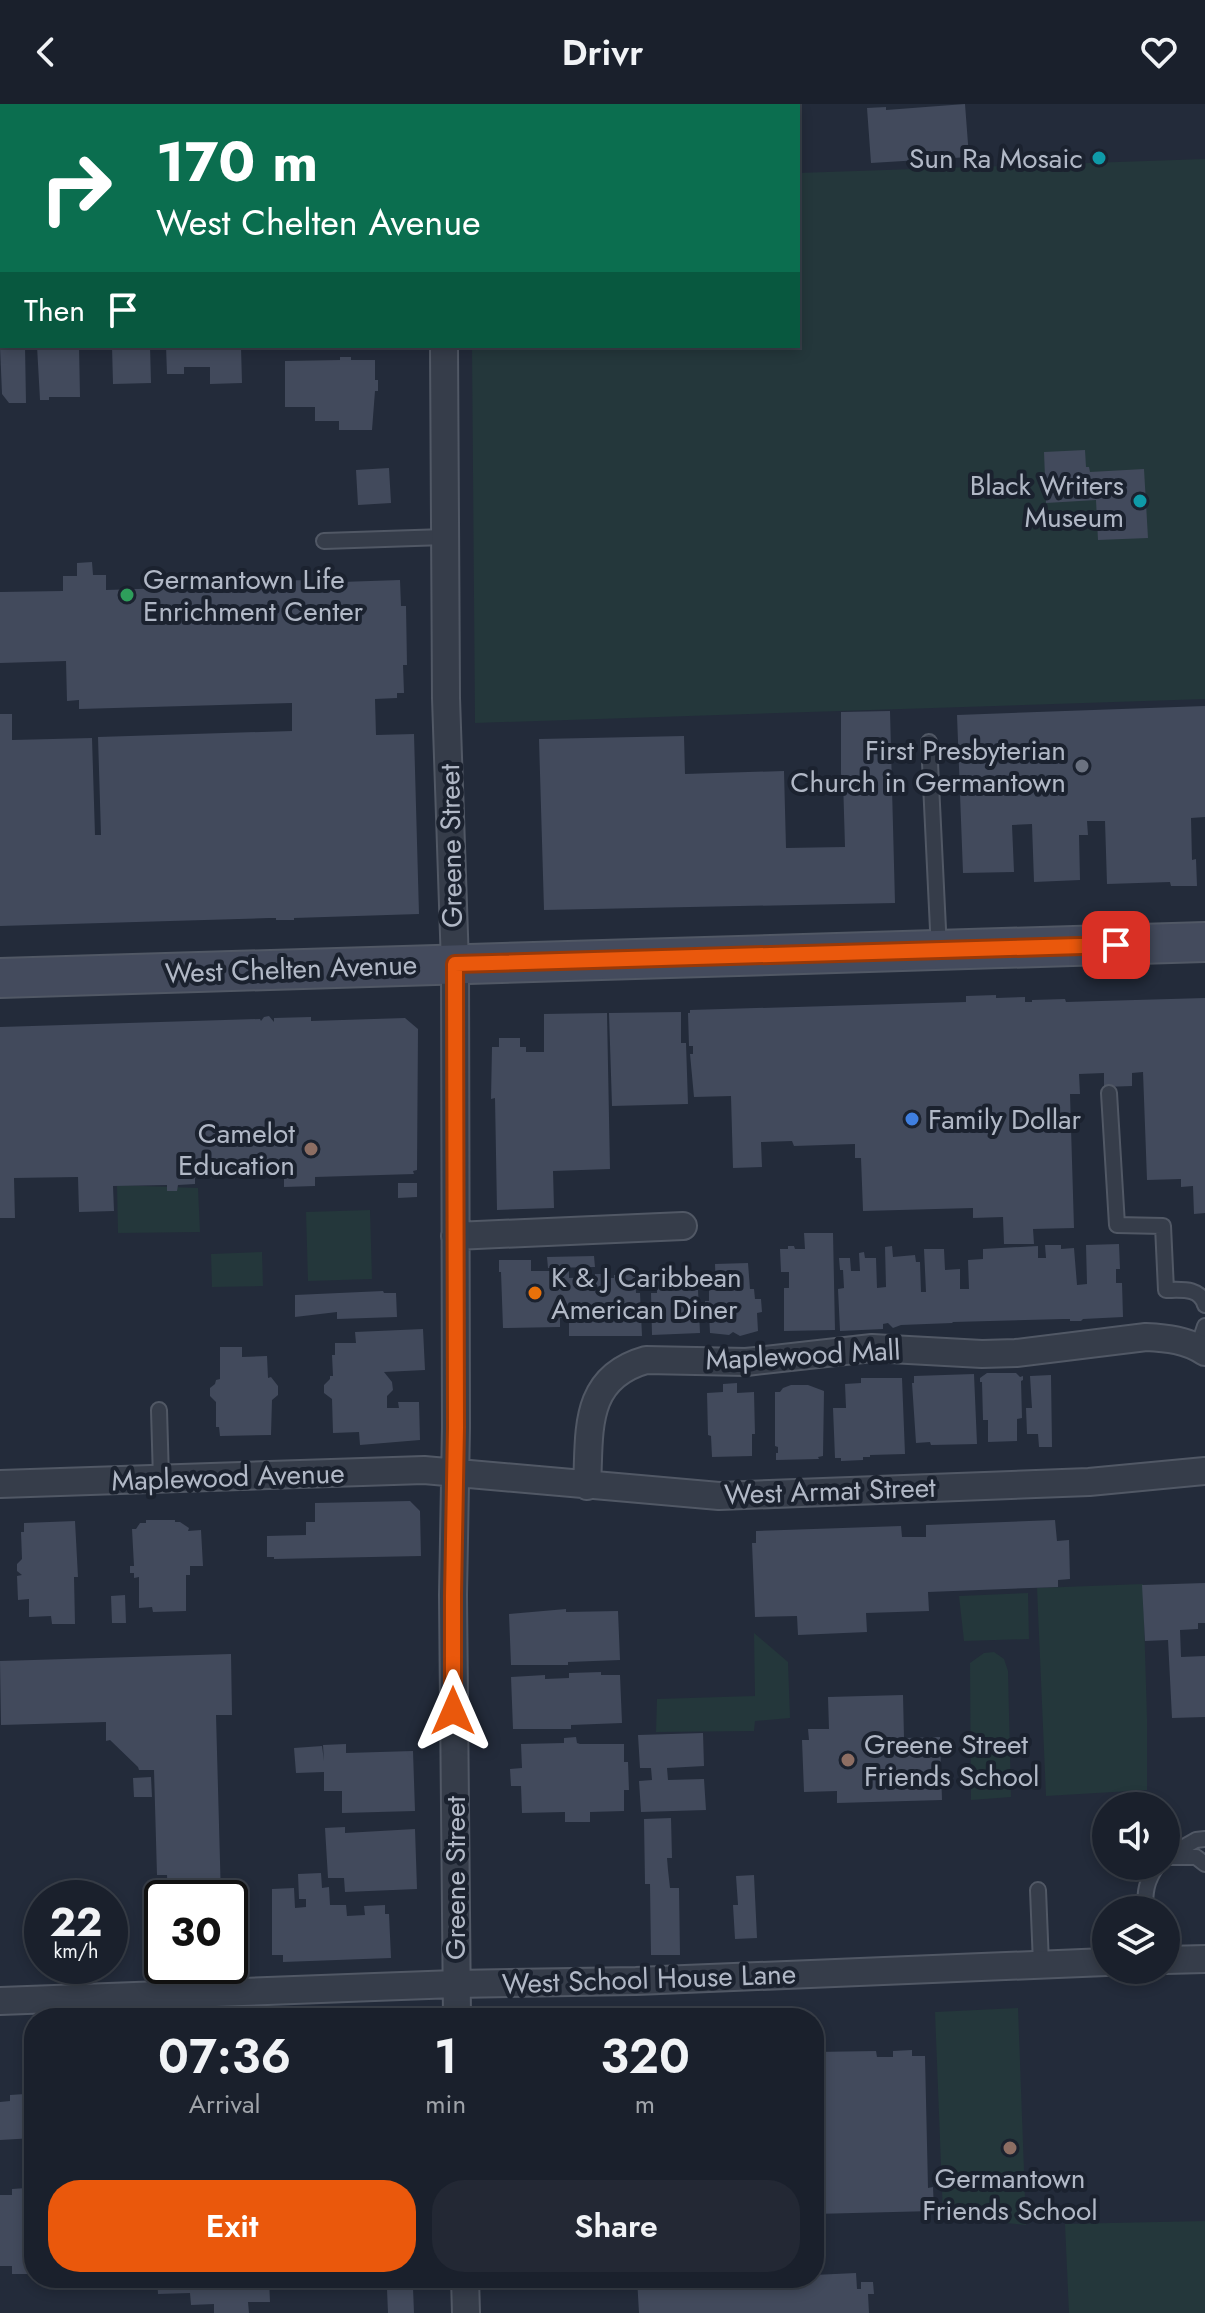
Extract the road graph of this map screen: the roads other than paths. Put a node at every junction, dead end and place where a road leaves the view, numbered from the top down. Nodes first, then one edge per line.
1 (444, 348) edge
2 (445, 537) junction
3 (324, 541) dead end
4 (929, 742) dead end
5 (1205, 942) edge
6 (939, 950) junction
7 (455, 964) junction
8 (0, 978) edge
9 (1109, 1093) dead end
10 (683, 1226) dead end
11 (455, 1236) junction
12 (1205, 1305) edge
13 (1203, 1342) edge
14 (159, 1410) dead end
15 (455, 1471) junction
16 (1205, 1471) edge
17 (161, 1479) junction
18 (0, 1484) edge
19 (587, 1486) junction
20 (1205, 1839) edge
21 (1180, 1850) edge
22 (1180, 1855) edge
23 (1205, 1864) edge
24 (1038, 1890) dead end
25 (1205, 1959) edge
26 (1180, 1960) edge
27 (1092, 1962) edge
28 (1041, 1964) junction
29 (455, 1984) junction
30 (0, 2001) edge
31 (456, 2008) edge
32 (465, 2288) edge
33 (466, 2313) edge

1 - 2 street, Greene Street
2 - 3 lane
2 - 7 street, Greene Street
4 - 6 lane
5 - 6 street, West Chelten Avenue
6 - 7 street, West Chelten Avenue
7 - 8 street, West Chelten Avenue
7 - 11 street, Greene Street
9 - 12 lane
10 - 11 street
11 - 15 street, Greene Street
13 - 19 street, Maplewood Mall
14 - 17 lane
15 - 17 street, Maplewood Avenue
15 - 19 street, West Armat Street
15 - 29 street, Greene Street
16 - 19 street, West Armat Street
17 - 18 street, Maplewood Avenue
20 - 21 lane
22 - 23 lane
24 - 28 lane
25 - 26 street
27 - 28 street, West School House Lane
28 - 29 street, West School House Lane
29 - 30 street, West School House Lane
29 - 31 street, Greene Street
32 - 33 street

